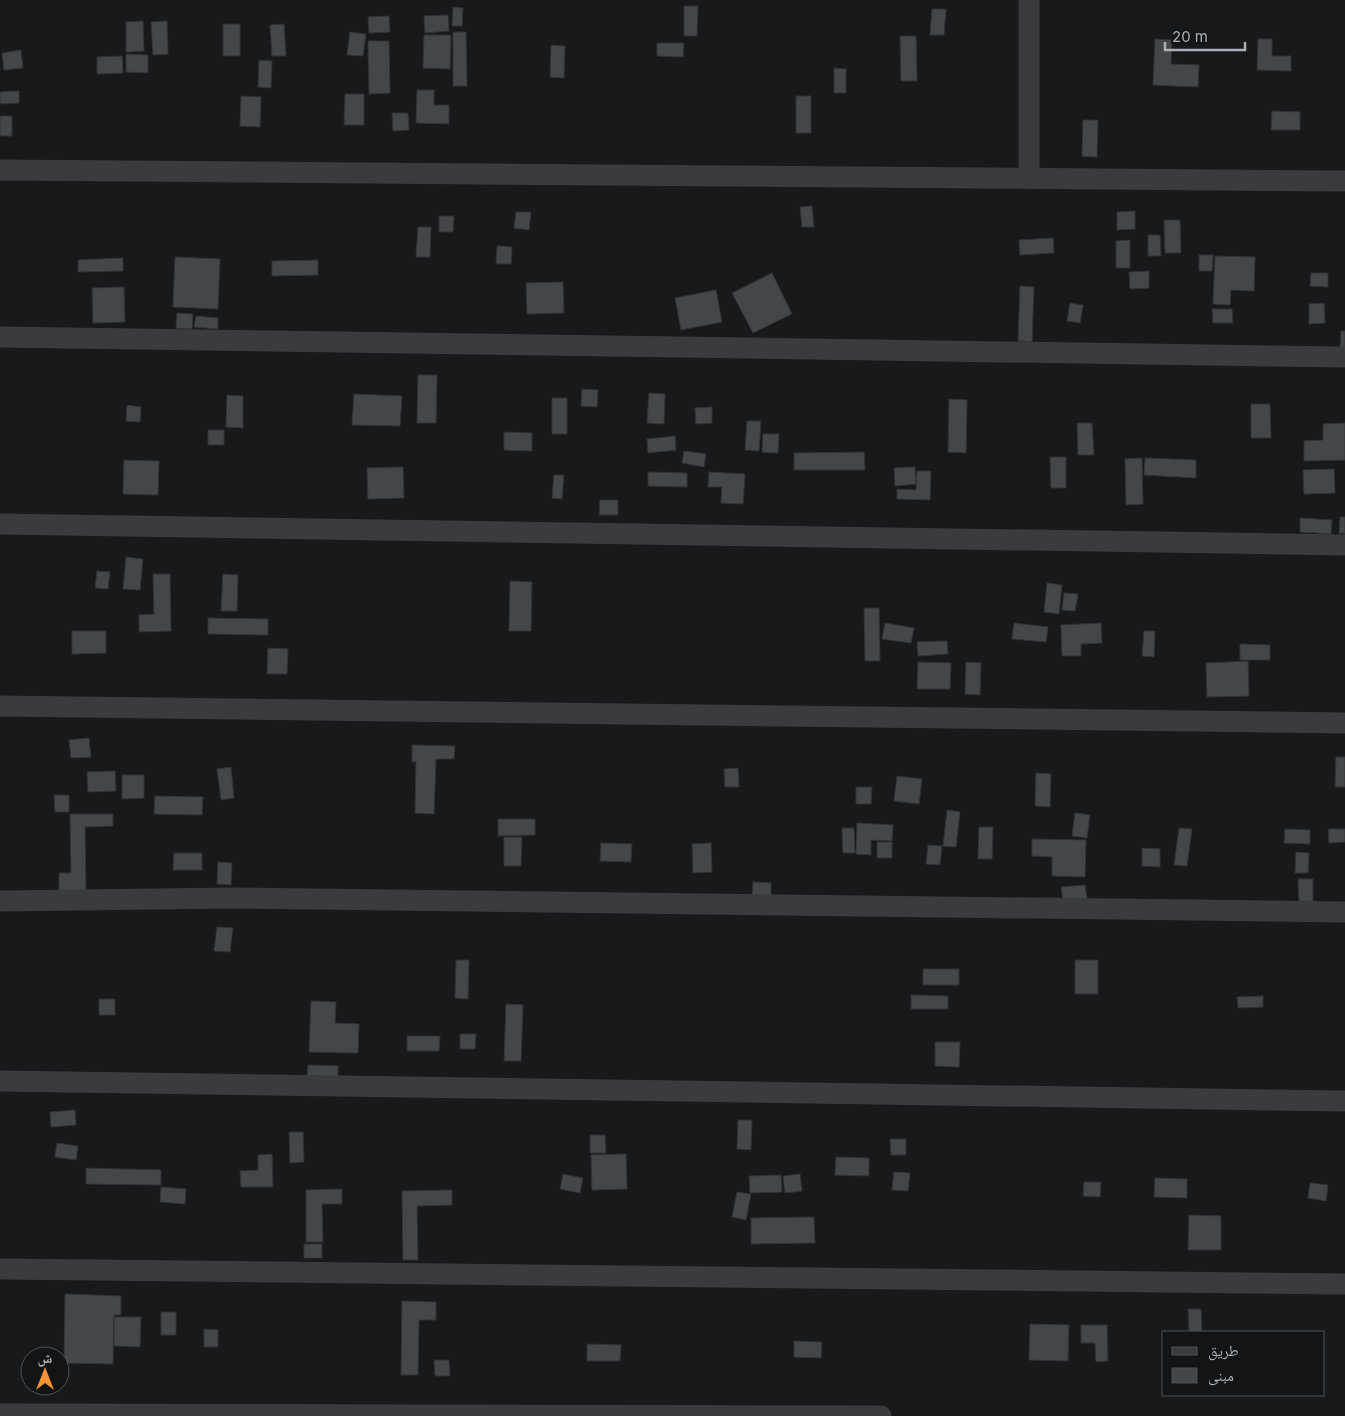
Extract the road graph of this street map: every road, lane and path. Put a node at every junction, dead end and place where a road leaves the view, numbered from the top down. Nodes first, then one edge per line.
1 (1029, 0) edge
2 (0, 170) edge
3 (1029, 178) junction
4 (1345, 181) edge
5 (0, 337) edge
6 (1345, 357) edge
7 (0, 524) edge
8 (1345, 545) edge
9 (0, 706) edge
10 (1345, 723) edge
11 (0, 901) edge
12 (1345, 912) edge
13 (0, 1081) edge
14 (1345, 1101) edge
15 (0, 1269) edge
16 (1345, 1284) edge
17 (0, 1414) edge
18 (881, 1416) edge

1 - 3 street
2 - 3 street
3 - 4 street
5 - 6 street
7 - 8 street
9 - 10 street
11 - 12 street
13 - 14 street
15 - 16 street
17 - 18 street

